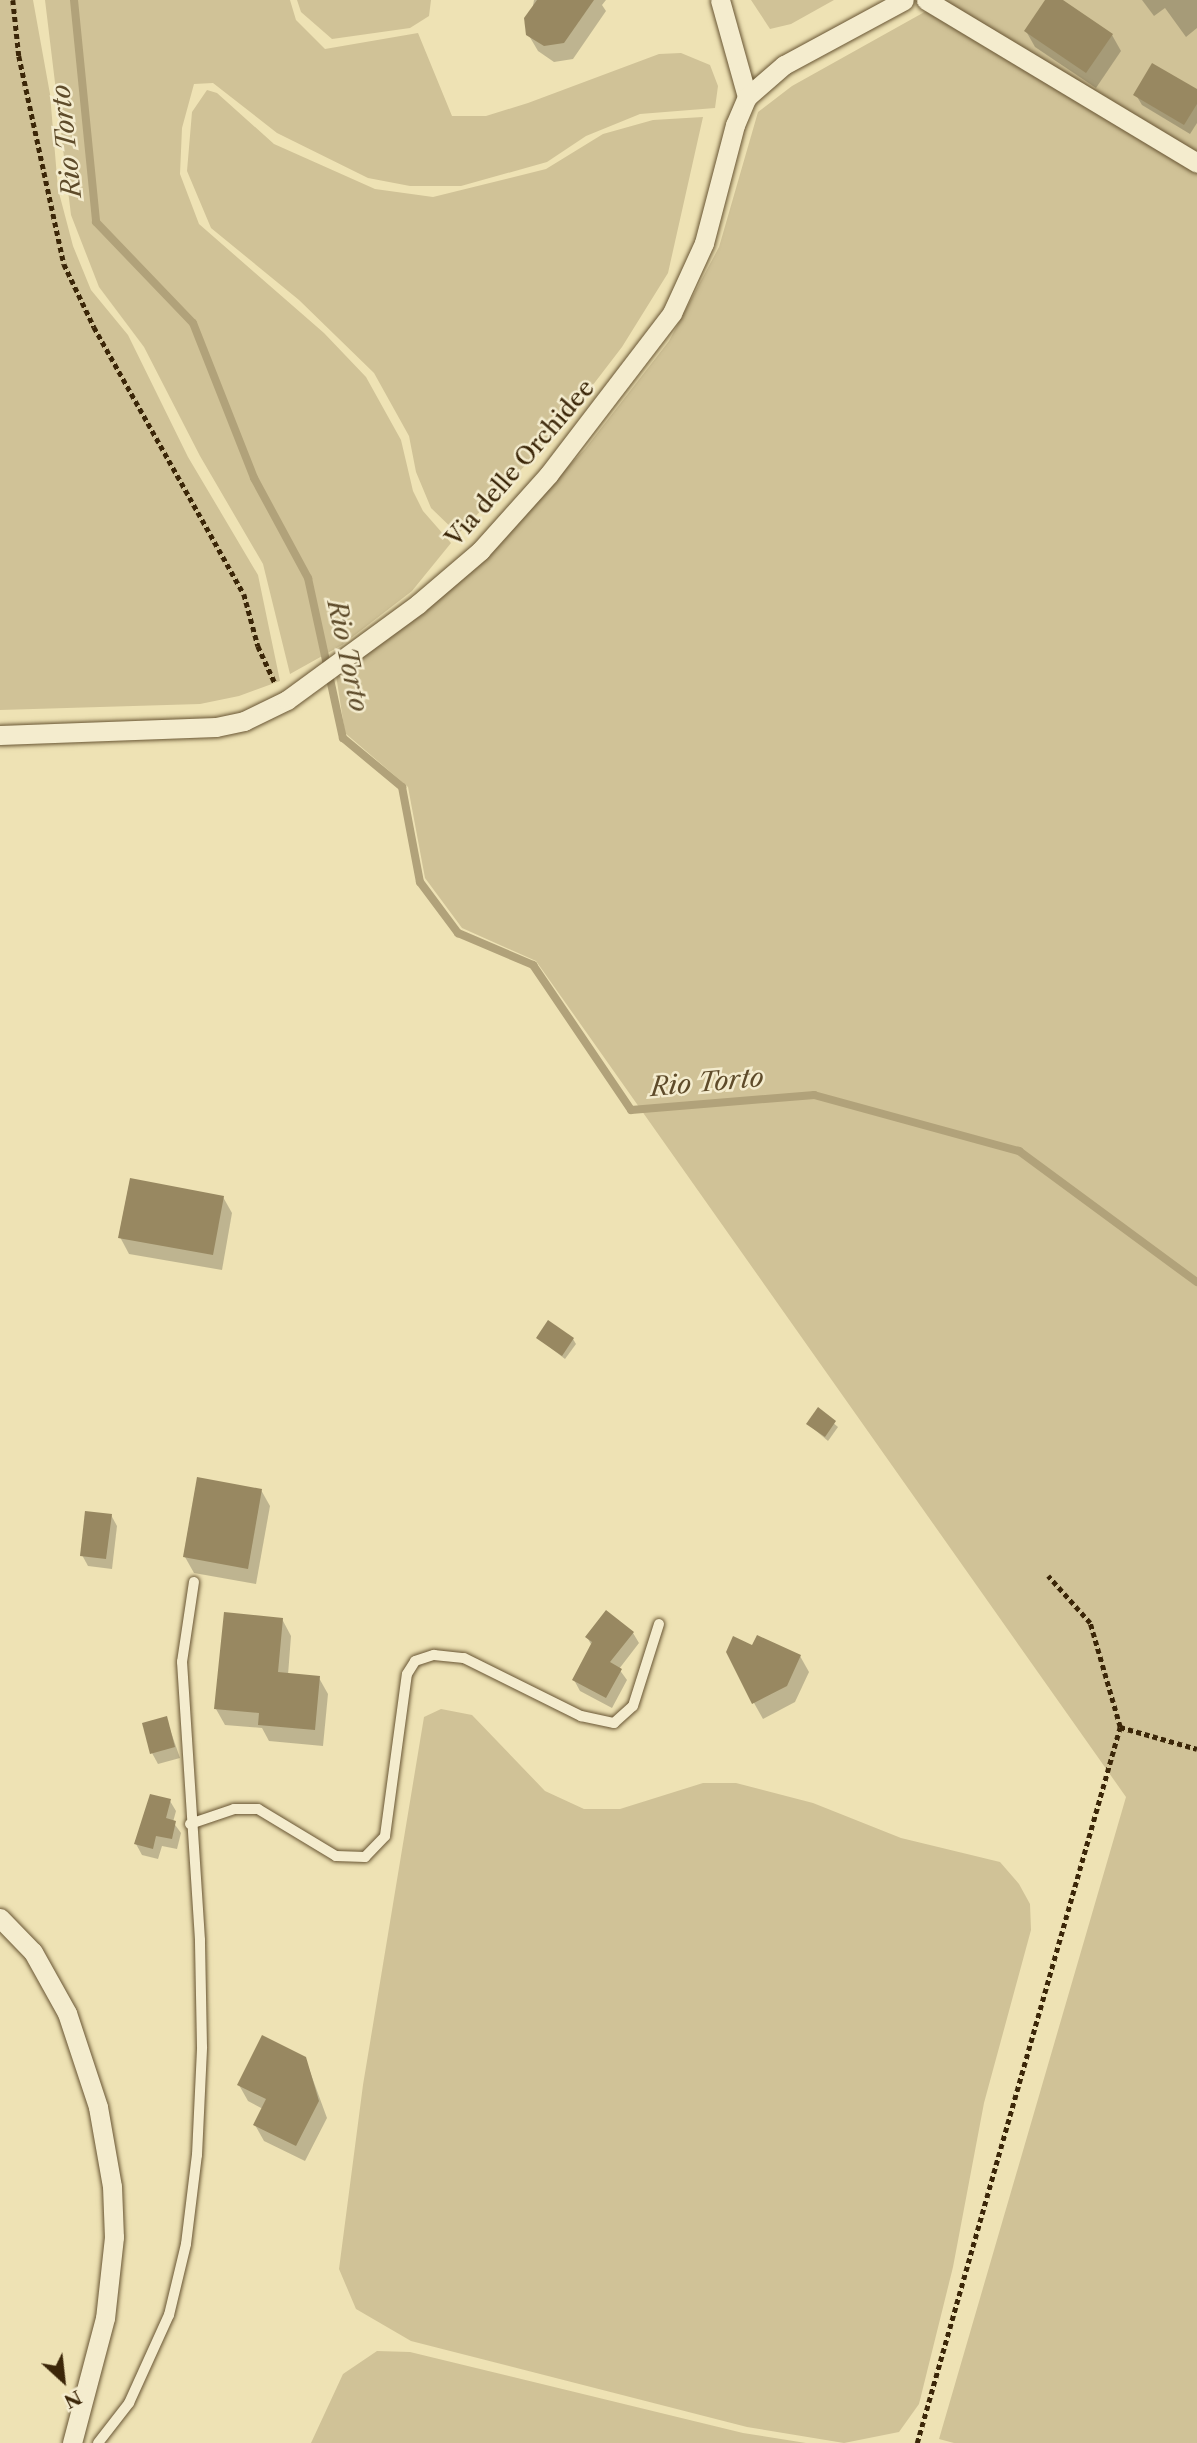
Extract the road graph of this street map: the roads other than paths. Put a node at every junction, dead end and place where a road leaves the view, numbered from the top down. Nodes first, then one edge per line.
1 (720, 0) edge
2 (904, 0) edge
3 (926, 0) edge
4 (747, 97) junction
5 (1197, 163) edge
6 (0, 735) edge
7 (194, 1582) dead end
8 (659, 1624) dead end
9 (190, 1824) junction
10 (0, 1918) edge
11 (72, 2443) edge
12 (98, 2443) edge

1 - 4 street
2 - 4 street, Via delle Orchidee
3 - 5 street
4 - 6 street, Via delle Orchidee
7 - 9 lane
8 - 9 lane
9 - 12 lane
10 - 11 street

